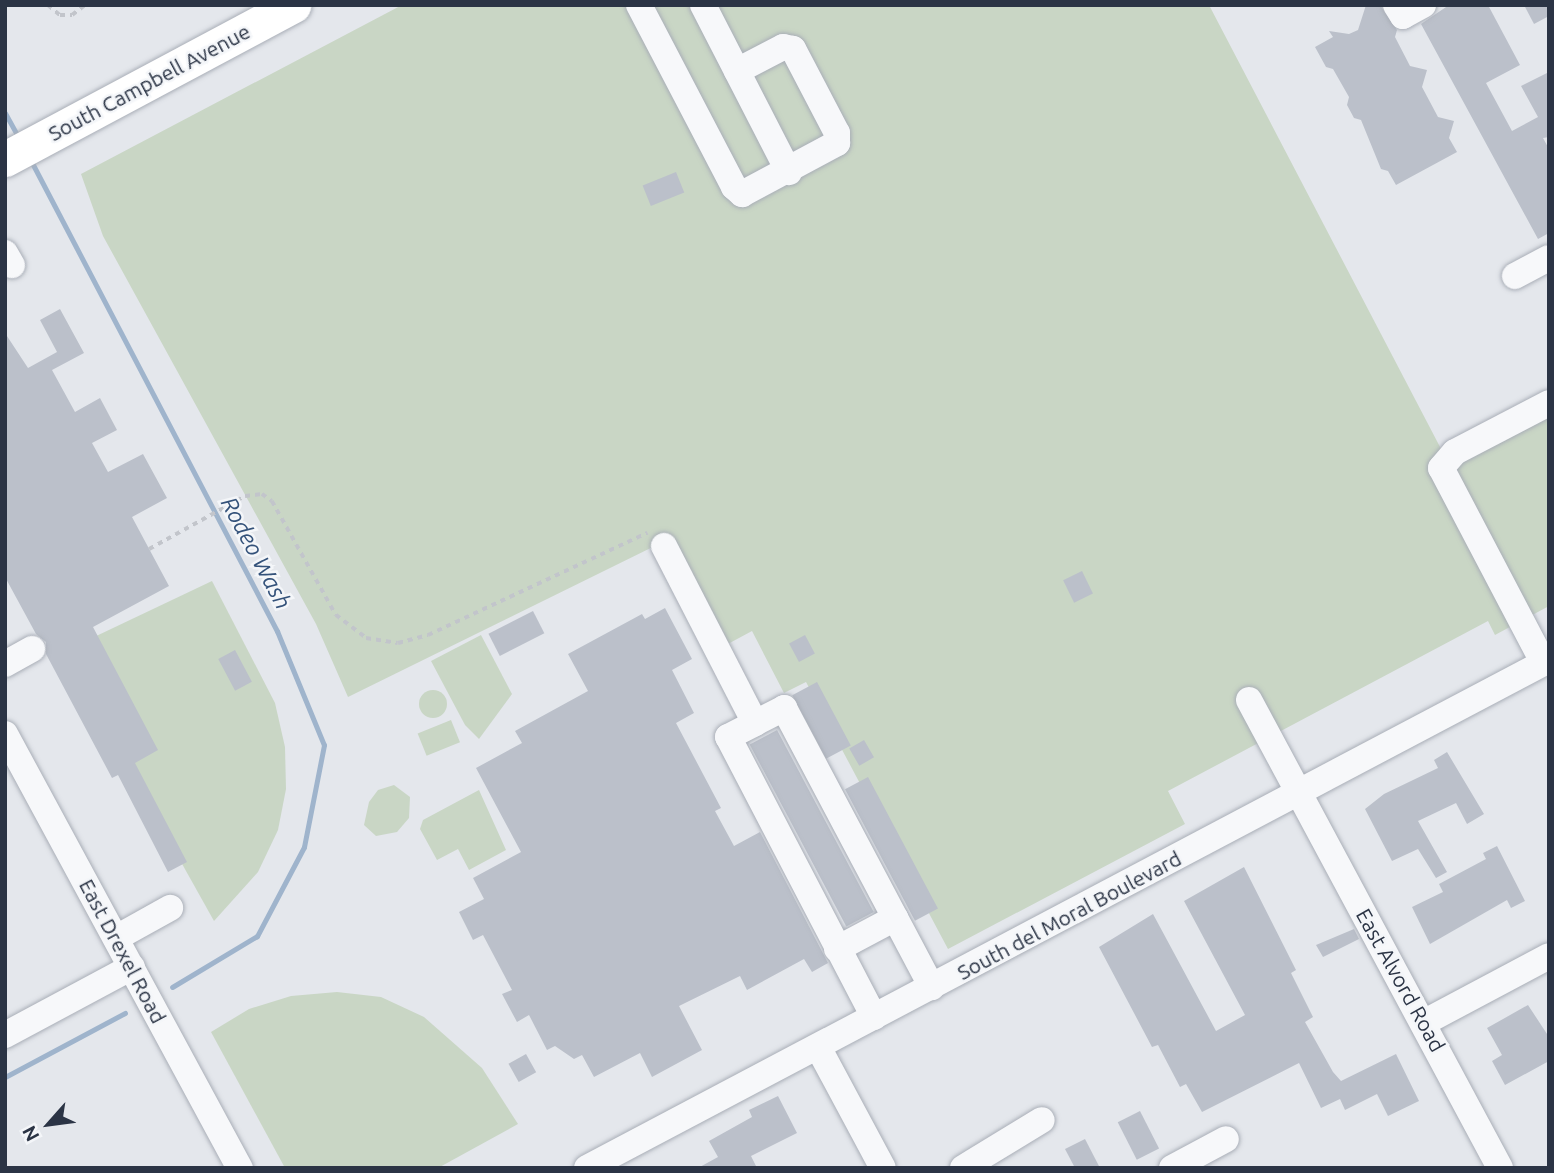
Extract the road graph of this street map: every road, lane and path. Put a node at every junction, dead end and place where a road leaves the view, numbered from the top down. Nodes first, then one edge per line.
1 (48, 5) edge
2 (85, 5) edge
3 (293, 5) edge
4 (639, 5) edge
5 (703, 5) edge
6 (1396, 5) edge
7 (1423, 5) edge
8 (737, 71) junction
9 (5, 159) edge
10 (789, 172) junction
11 (1549, 258) edge
12 (1515, 276) dead end
13 (1549, 403) edge
14 (664, 546) joint
15 (149, 549) dead end
16 (32, 649) dead end
17 (1546, 661) edge
18 (5, 664) edge
19 (1249, 700) dead end
20 (755, 723) junction
21 (5, 734) edge
22 (1298, 794) junction
23 (170, 908) dead end
24 (895, 918) junction
25 (116, 938) junction
26 (838, 948) junction
27 (1549, 956) edge
28 (132, 967) junction
29 (932, 987) junction
30 (874, 1017) junction
31 (1425, 1022) junction
32 (5, 1035) edge
33 (818, 1046) junction
34 (1042, 1120) dead end
35 (1226, 1139) dead end
36 (232, 1165) edge
37 (587, 1168) edge
38 (883, 1168) edge
39 (963, 1168) edge
40 (1172, 1168) edge
41 (1500, 1168) edge

1 - 2 path
3 - 9 main road, South Campbell Avenue
4 - 10 street
5 - 8 street
6 - 7 street
8 - 10 street
8 - 10 street
11 - 12 street
13 - 17 street
14 - 15 path
14 - 20 street
16 - 18 street
17 - 22 street, South del Moral Boulevard
19 - 22 street, East Alvord Road
20 - 24 street
20 - 26 street
21 - 25 street, East Drexel Road
22 - 29 street, South del Moral Boulevard
22 - 31 street, East Alvord Road
23 - 25 street
24 - 26 street
24 - 29 street
25 - 28 street, East Drexel Road
26 - 30 street
27 - 31 street
28 - 32 street
28 - 36 street, East Drexel Road
29 - 30 street, South del Moral Boulevard
30 - 33 street, South del Moral Boulevard
31 - 41 street, East Alvord Road
33 - 37 street, South del Moral Boulevard
33 - 38 street
34 - 39 street
35 - 40 street

